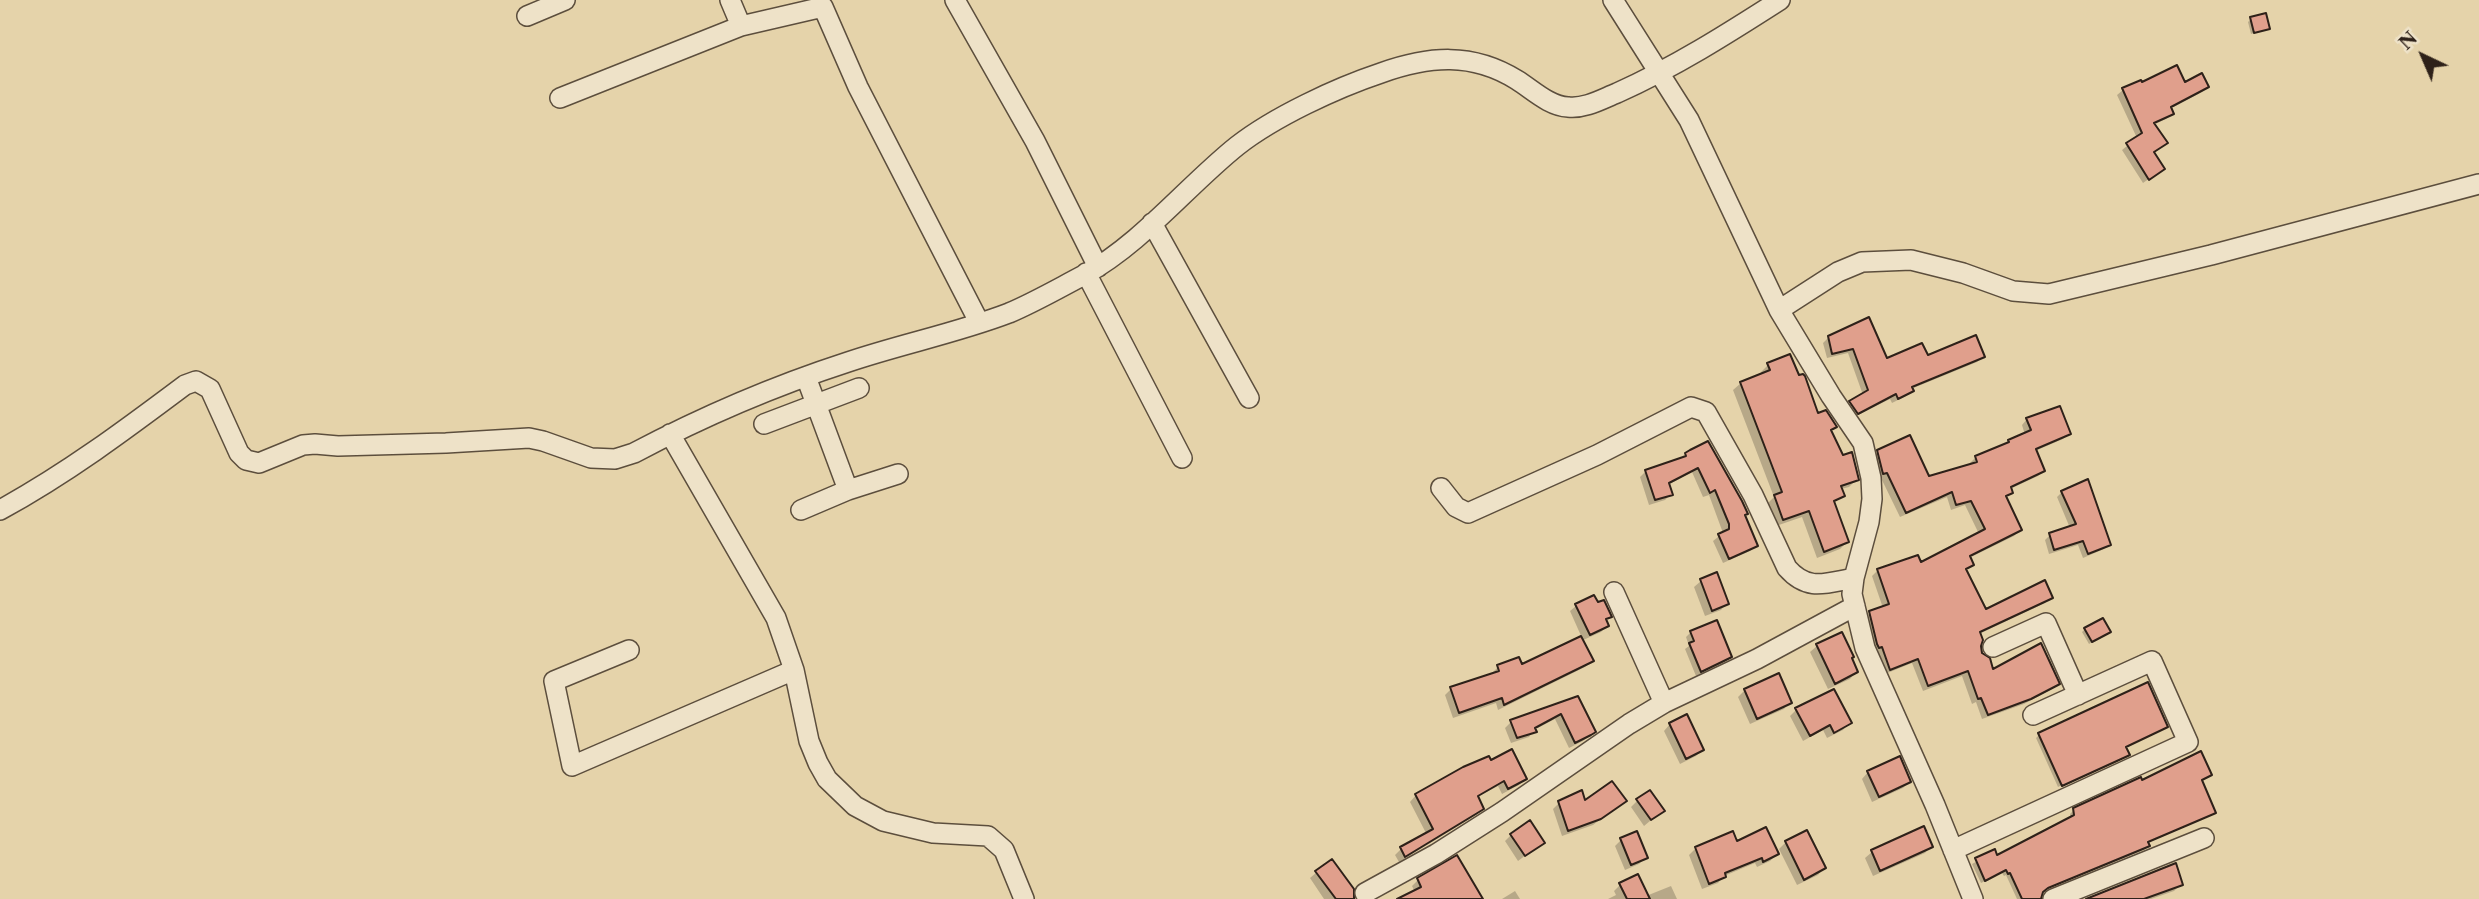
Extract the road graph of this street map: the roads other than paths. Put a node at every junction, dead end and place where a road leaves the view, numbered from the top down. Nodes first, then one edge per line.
1 (565, 0) edge
2 (730, 0) edge
3 (955, 0) edge
4 (1613, 0) edge
5 (1780, 0) edge
6 (821, 3) edge
7 (527, 16) dead end
8 (741, 26) junction
9 (1661, 74) junction
10 (560, 98) dead end
11 (2479, 184) edge
12 (1152, 223) junction
13 (1092, 270) junction
14 (1779, 310) junction
15 (979, 323) junction
16 (806, 377) junction
17 (859, 388) dead end
18 (1249, 398) dead end
19 (816, 403) junction
20 (764, 424) dead end
21 (670, 434) junction
22 (1182, 458) dead end
23 (898, 474) dead end
24 (1441, 488) dead end
25 (848, 490) junction
26 (0, 510) edge
27 (801, 510) dead end
28 (1854, 578) junction
29 (1614, 592) dead end
30 (1854, 606) junction
31 (1993, 647) dead end
32 (629, 650) dead end
33 (794, 670) junction
34 (2078, 695) junction
35 (1664, 703) junction
36 (2033, 715) dead end
37 (2204, 838) dead end
38 (1953, 850) junction
39 (1365, 893) dead end
40 (1024, 899) edge
41 (1973, 899) edge
42 (2053, 899) edge

1 - 7 street
2 - 8 street
3 - 13 street
4 - 9 street
5 - 9 street
6 - 8 street
6 - 15 street
8 - 10 street
9 - 12 street
9 - 14 street
11 - 14 street
12 - 13 street
12 - 18 street
13 - 15 street
13 - 22 street
14 - 28 street
15 - 16 street
16 - 19 street
16 - 21 street
17 - 19 street
19 - 20 street
19 - 25 street
21 - 26 street
21 - 33 street
23 - 25 street
24 - 28 street
25 - 27 street
28 - 30 street
29 - 35 street
30 - 35 street
30 - 38 street
31 - 34 street
32 - 33 street
33 - 40 street
34 - 36 street
34 - 38 street
35 - 39 street
37 - 42 street
38 - 41 street

